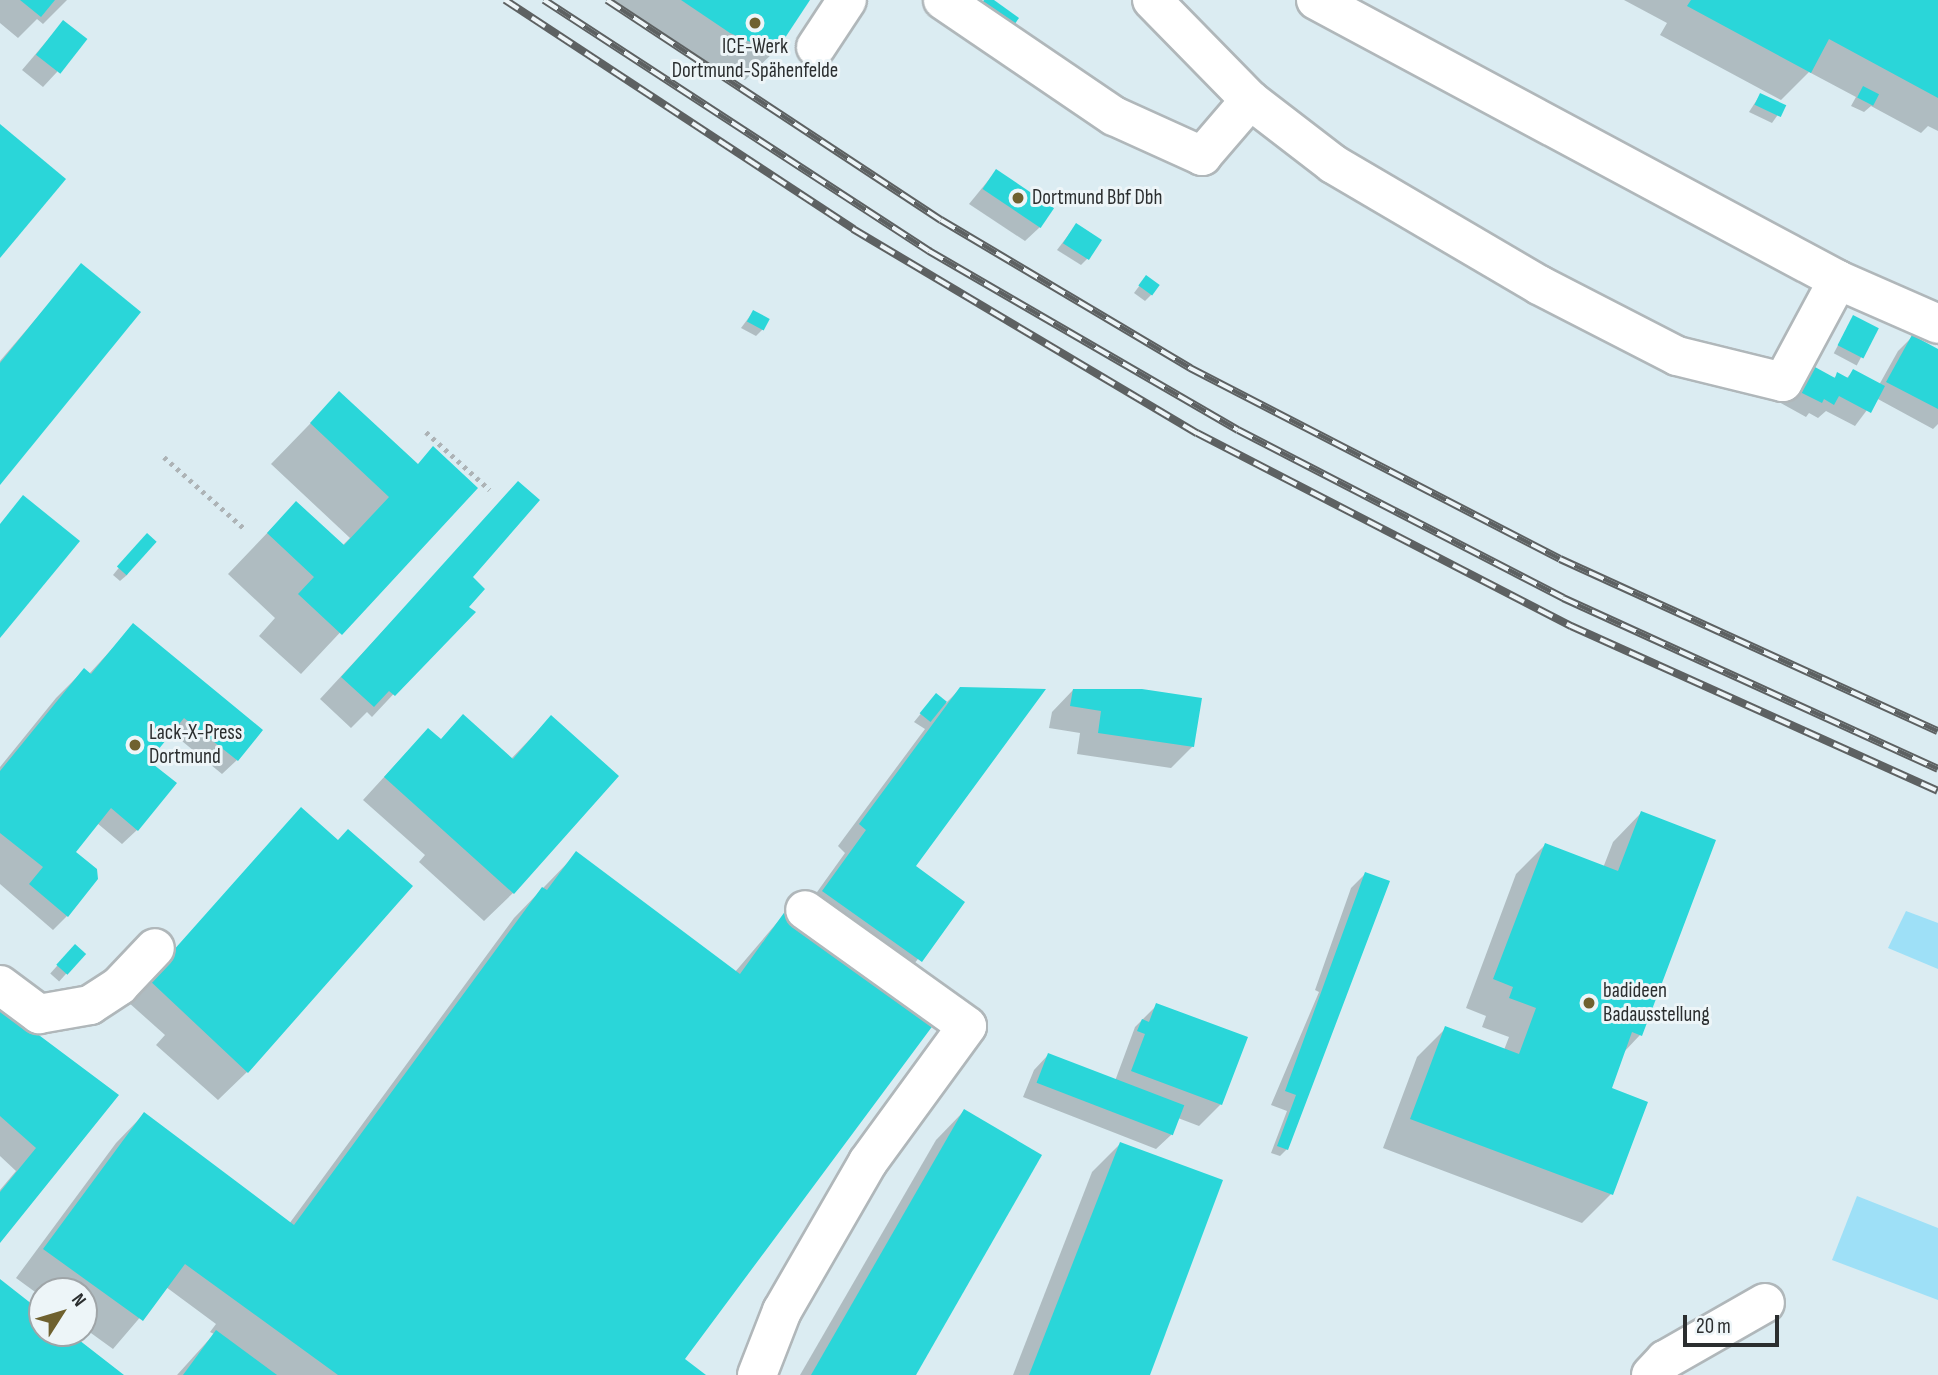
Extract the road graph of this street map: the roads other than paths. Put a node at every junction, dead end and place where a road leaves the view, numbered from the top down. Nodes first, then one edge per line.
1 (847, 0) edge
2 (943, 0) edge
3 (1152, 0) edge
4 (1316, 0) edge
5 (816, 47) dead end
6 (1250, 100) junction
7 (1838, 280) junction
8 (1938, 324) edge
9 (805, 910) dead end
10 (155, 948) dead end
11 (0, 985) edge
12 (1765, 1303) dead end
13 (757, 1375) edge
14 (1651, 1375) edge

1 - 5 street
2 - 6 street
3 - 6 street
4 - 7 street
6 - 7 street
7 - 8 street
9 - 13 street
10 - 11 street
12 - 14 street

